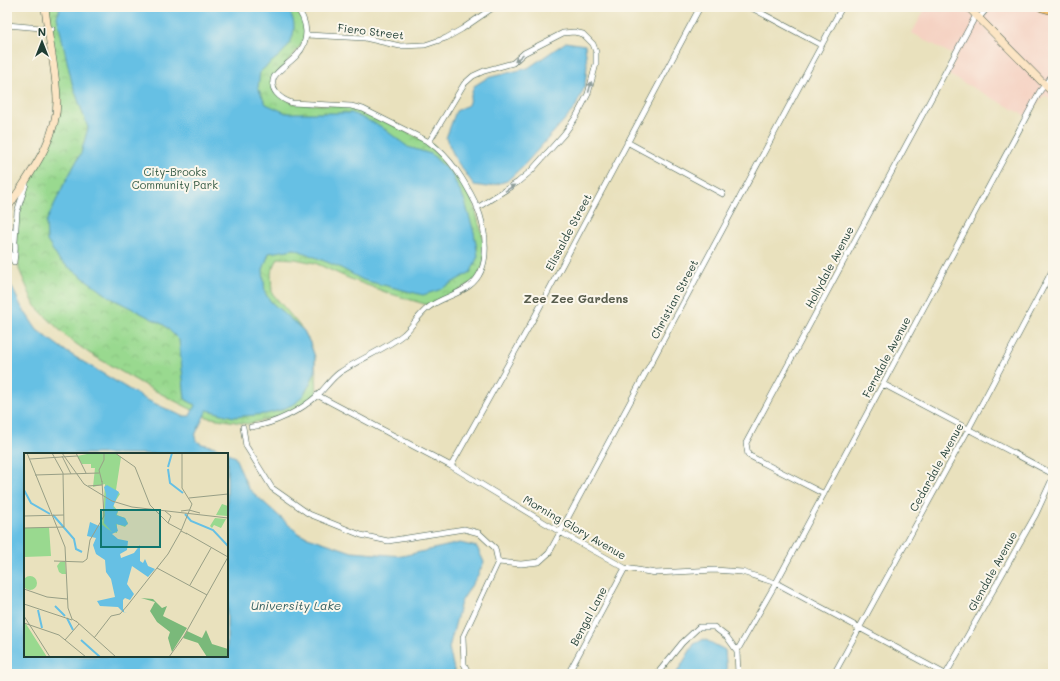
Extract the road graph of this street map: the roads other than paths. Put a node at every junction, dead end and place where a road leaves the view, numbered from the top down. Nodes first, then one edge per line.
1 (46, 7) edge
2 (296, 7) edge
3 (492, 7) edge
4 (700, 7) edge
5 (750, 7) edge
6 (842, 7) edge
7 (968, 7) edge
8 (988, 7) edge
9 (1042, 7) edge
10 (1053, 10) edge
11 (978, 16) junction
12 (7, 25) edge
13 (50, 29) junction
14 (307, 35) junction
15 (821, 45) junction
16 (1053, 74) edge
17 (1044, 84) junction
18 (1053, 93) edge
19 (429, 142) junction
20 (627, 142) junction
21 (28, 178) junction
22 (723, 194) dead end
23 (477, 208) junction
24 (7, 209) edge
25 (7, 226) edge
26 (15, 241) junction
27 (7, 247) edge
28 (7, 253) edge
29 (11, 258) junction
30 (1053, 269) edge
31 (883, 384) junction
32 (317, 395) junction
33 (243, 427) dead end
34 (251, 427) dead end
35 (968, 430) junction
36 (451, 466) junction
37 (1053, 476) edge
38 (824, 494) junction
39 (560, 532) junction
40 (498, 562) junction
41 (624, 568) junction
42 (776, 584) junction
43 (860, 628) junction
44 (738, 651) junction
45 (469, 674) edge
46 (568, 674) edge
47 (657, 674) edge
48 (738, 674) edge
49 (834, 674) edge
50 (946, 674) edge

1 - 13 street
2 - 14 street
3 - 14 street, Fiero Street
4 - 20 street, Elissalde Street
5 - 15 street
6 - 15 street, Christian Street
7 - 11 street
8 - 11 street, Hollydale Avenue
9 - 10 highway
11 - 17 street
11 - 38 street, Hollydale Avenue
12 - 13 street
13 - 21 street
14 - 19 street
15 - 39 street, Christian Street
16 - 17 street, Ferndale Avenue
17 - 18 street
17 - 31 street, Ferndale Avenue
19 - 23 street
23 -> 19 street
20 - 22 street
20 - 36 street, Elissalde Street
21 - 24 street
21 - 26 street
23 - 32 street
25 - 26 street
26 - 29 street
27 - 29 street
28 - 29 street
30 - 35 street, Cedardale Avenue
31 - 35 street
31 - 38 street, Ferndale Avenue
32 - 34 street
32 - 36 street, Morning Glory Avenue
33 - 40 street
35 - 37 street
35 - 43 street, Cedardale Avenue
36 - 39 street, Morning Glory Avenue
37 - 50 street, Glendale Avenue
38 - 42 street, Ferndale Avenue
39 - 40 street, Christian Street
39 - 41 street, Morning Glory Avenue
40 - 45 street
41 - 42 street, Morning Glory Avenue
41 - 46 street, Bengal Lane
42 - 43 street, Morning Glory Avenue
42 - 44 street, Ferndale Avenue
43 - 49 street, Cedardale Avenue
43 - 50 street, Morning Glory Avenue
44 - 47 street
44 - 48 street

